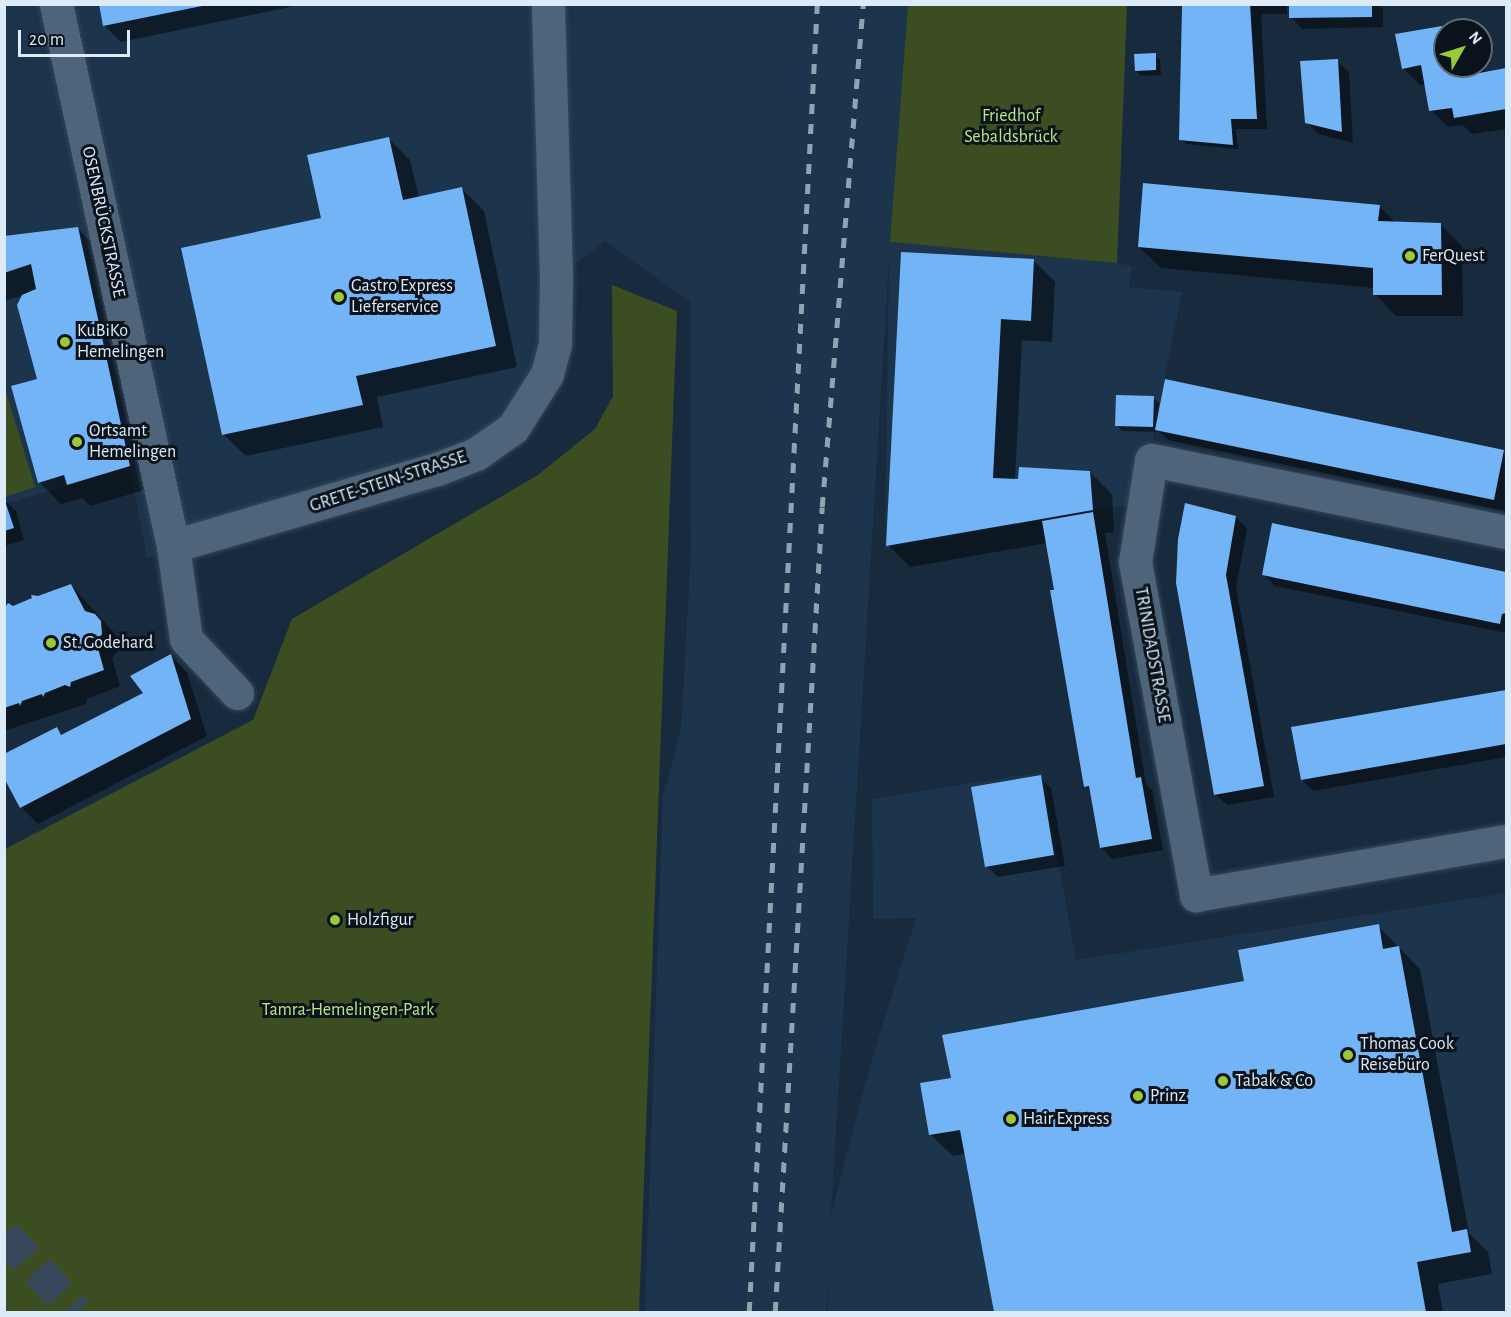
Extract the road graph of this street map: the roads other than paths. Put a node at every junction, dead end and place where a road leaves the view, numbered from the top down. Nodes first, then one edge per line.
1 (56, 4) edge
2 (548, 4) edge
3 (1506, 532) edge
4 (172, 546) junction
5 (237, 693) dead end
6 (1506, 841) edge

1 - 4 street, OSENBRÜCKSTRASSE
2 - 4 street, GRETE-STEIN-STRASSE
3 - 6 street, TRINIDADSTRASSE
4 - 5 street

